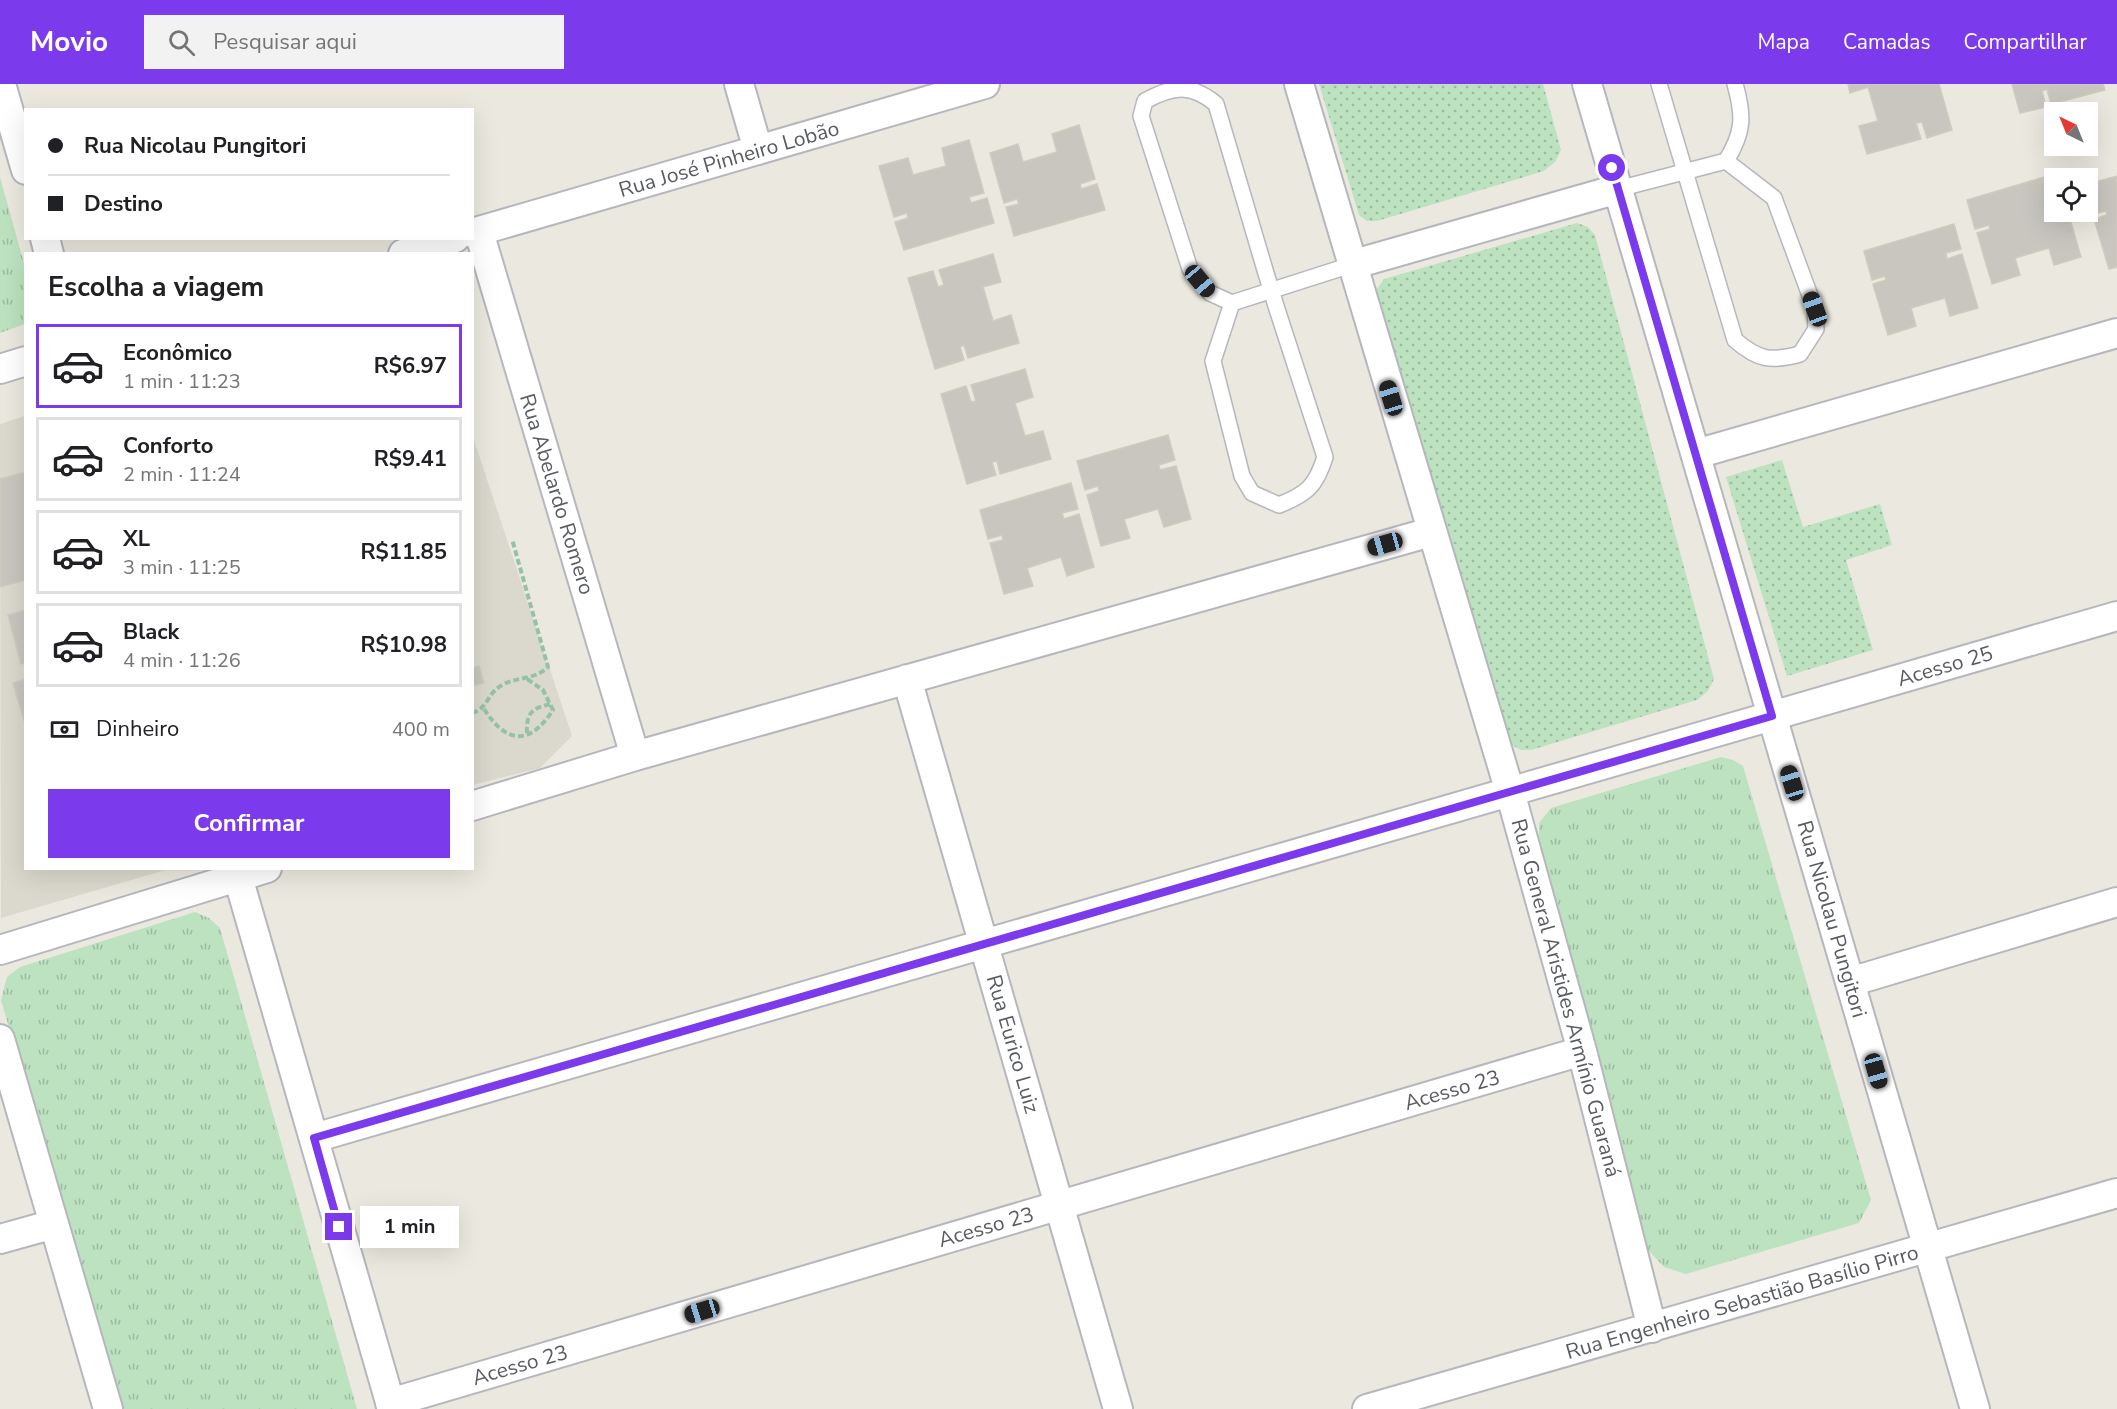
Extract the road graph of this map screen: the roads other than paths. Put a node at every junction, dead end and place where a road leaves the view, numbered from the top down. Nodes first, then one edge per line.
1 (2, 84) edge
2 (739, 84) edge
3 (986, 84) edge
4 (1299, 84) edge
5 (1587, 84) edge
6 (1659, 84) edge
7 (1735, 84) edge
8 (758, 150) junction
9 (1726, 160) junction
10 (24, 163) edge
11 (1687, 172) junction
12 (1618, 189) junction
13 (474, 233) edge
14 (449, 240) edge
15 (471, 240) edge
16 (410, 252) edge
17 (1352, 265) junction
18 (1271, 290) junction
19 (1232, 303) junction
20 (2117, 333) edge
21 (24, 362) edge
22 (0, 369) edge
23 (1696, 454) junction
24 (1431, 531) junction
25 (2117, 616) edge
26 (908, 679) junction
27 (1772, 716) junction
28 (635, 756) junction
29 (1510, 792) junction
30 (474, 805) edge
31 (261, 870) edge
32 (238, 877) junction
33 (2117, 902) edge
34 (984, 945) junction
35 (0, 950) edge
36 (1850, 982) junction
37 (0, 1039) edge
38 (1582, 1052) junction
39 (314, 1138) junction
40 (2117, 1193) edge
41 (1060, 1206) junction
42 (54, 1224) junction
43 (0, 1239) edge
44 (1928, 1249) junction
45 (1652, 1328) junction
46 (391, 1406) edge
47 (108, 1409) edge
48 (1118, 1409) edge
49 (1367, 1409) edge
50 (1975, 1409) edge

1 - 10 street
2 - 8 street
3 - 8 street, Rua José Pinheiro Lobão
4 - 17 street, Rua General Aristides Armínio Guaraná
5 - 12 street, Rua Nicolau Pungitori
6 - 11 lane
7 - 9 lane
8 - 13 street, Rua José Pinheiro Lobão
9 - 11 lane
9 - 11 lane
11 - 12 lane
12 - 17 street
12 - 23 street, Rua Nicolau Pungitori
14 - 16 street, Rua José Pinheiro Lobão
15 - 28 street, Rua Abelardo Romero
17 - 18 lane
17 - 24 street, Rua General Aristides Armínio Guaraná
18 - 19 lane
18 - 19 lane
18 - 19 lane
20 - 23 street
21 - 22 street
23 - 27 street, Rua Nicolau Pungitori
24 - 26 street
24 - 29 street, Rua General Aristides Armínio Guaraná
25 - 27 street, Acesso 25
26 - 28 street
26 - 34 street, Rua Eurico Luiz
27 - 29 street, Acesso 25
27 - 36 street, Rua Nicolau Pungitori
28 - 30 street
29 - 34 street, Acesso 25
29 - 38 street, Rua General Aristides Armínio Guaraná
31 - 32 street
32 - 35 street
32 - 39 street
33 - 36 street
34 - 39 street, Acesso 25
34 - 41 street, Rua Eurico Luiz
36 - 44 street, Rua Nicolau Pungitori
37 - 42 street
38 - 41 street, Acesso 23
38 - 45 street, Rua General Aristides Armínio Guaraná
39 - 46 street
40 - 44 street, Rua Engenheiro Sebastião Basílio Pirro
41 - 46 street, Acesso 23
41 - 48 street, Rua Eurico Luiz
42 - 43 street
42 - 47 street
44 - 45 street, Rua Engenheiro Sebastião Basílio Pirro
44 - 50 street, Rua Nicolau Pungitori
45 - 49 street, Rua Engenheiro Sebastião Basílio Pirro

